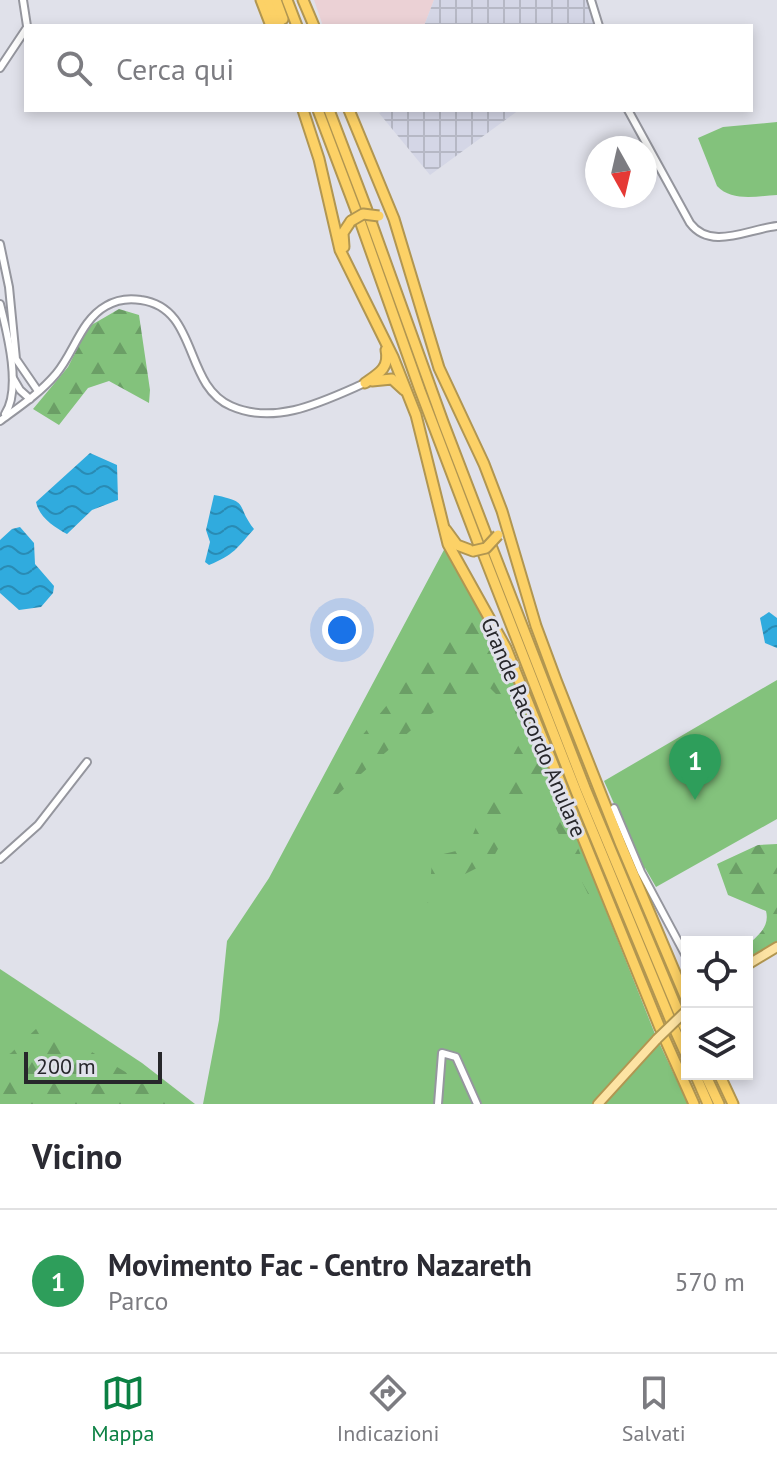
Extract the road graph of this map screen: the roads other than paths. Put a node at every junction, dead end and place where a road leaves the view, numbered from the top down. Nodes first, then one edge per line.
1 (23, 0) edge
2 (261, 0) edge
3 (268, 0) edge
4 (276, 0) edge
5 (287, 0) edge
6 (301, 0) edge
7 (591, 0) edge
8 (26, 24) edge
9 (270, 24) edge
10 (281, 24) edge
11 (282, 24) edge
12 (296, 24) edge
13 (307, 24) edge
14 (313, 24) edge
15 (598, 24) edge
16 (24, 32) edge
17 (0, 68) edge
18 (304, 112) edge
19 (319, 112) edge
20 (331, 112) edge
21 (350, 112) edge
22 (629, 112) edge
23 (364, 216) junction
24 (777, 226) edge
25 (0, 244) edge
26 (404, 251) junction
27 (2, 268) edge
28 (0, 304) edge
29 (370, 314) junction
30 (27, 376) junction
31 (55, 376) junction
32 (13, 378) junction
33 (365, 383) junction
34 (38, 391) junction
35 (30, 399) junction
36 (416, 415) junction
37 (0, 420) edge
38 (491, 483) junction
39 (436, 505) junction
40 (486, 546) junction
41 (87, 762) dead end
42 (614, 808) dead end
43 (0, 859) edge
44 (681, 947) edge
45 (777, 947) edge
46 (753, 961) edge
47 (681, 986) edge
48 (678, 1018) edge
49 (660, 1035) junction
50 (698, 1080) edge
51 (708, 1080) edge
52 (722, 1080) edge
53 (438, 1104) edge
54 (477, 1104) edge
55 (598, 1104) edge
56 (694, 1104) edge
57 (708, 1104) edge
58 (719, 1104) edge
59 (733, 1104) edge

1 - 8 street
2 - 9 highway
3 - 10 highway
4 - 11 highway
5 - 12 highway
6 - 13 highway
6 - 14 highway
7 - 15 street
16 - 17 street
18 - 29 highway, Grande Raccordo Anulare
19 - 23 highway, Grande Raccordo Anulare
20 - 23 highway, Grande Raccordo Anulare
21 - 26 highway, Grande Raccordo Anulare
22 - 24 street
23 - 26 highway
23 - 36 highway
23 - 40 highway, Grande Raccordo Anulare
25 - 27 street
26 - 38 highway, Grande Raccordo Anulare
27 - 30 street
28 - 32 street
29 - 33 highway
29 - 36 highway, Grande Raccordo Anulare
30 - 31 street
30 - 34 street
31 - 33 street
31 - 34 street
32 - 35 street
32 - 37 street
33 - 36 highway
34 - 35 street
35 - 37 street
36 - 39 highway, Grande Raccordo Anulare
38 - 40 highway
38 - 47 highway, Grande Raccordo Anulare
39 - 40 highway
39 - 49 highway, Grande Raccordo Anulare
40 - 48 highway, Grande Raccordo Anulare
41 - 43 street
42 - 44 street
45 - 46 main road
48 - 49 main road, bridge
49 - 55 main road
49 - 56 highway, Grande Raccordo Anulare
50 - 57 highway
51 - 58 highway
52 - 59 highway
53 - 54 street

